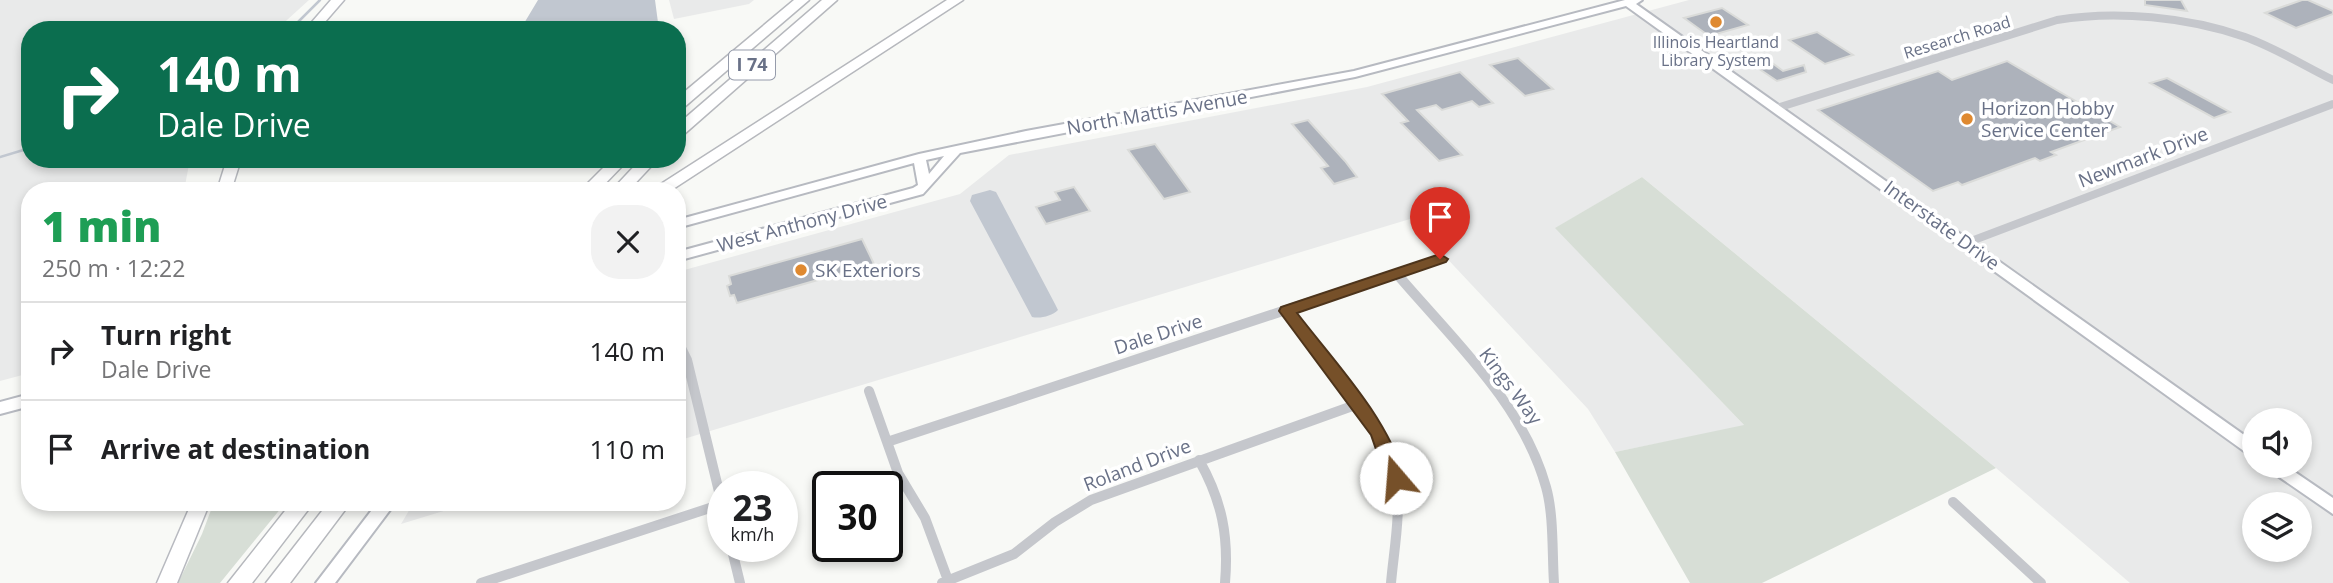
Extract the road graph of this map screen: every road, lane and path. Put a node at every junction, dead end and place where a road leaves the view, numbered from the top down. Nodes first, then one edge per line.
1 (338, 0) edge
2 (830, 0) edge
3 (946, 0) edge
4 (956, 0) edge
5 (800, 1) edge
6 (1632, 1) edge
7 (925, 18) junction
8 (320, 21) edge
9 (2333, 80) edge
10 (686, 98) edge
11 (2333, 104) edge
12 (1777, 108) junction
13 (686, 125) edge
14 (956, 150) junction
15 (919, 158) junction
16 (612, 168) edge
17 (641, 168) edge
18 (597, 182) edge
19 (627, 182) edge
20 (672, 182) edge
21 (925, 186) junction
22 (686, 222) edge
23 (1966, 243) junction
24 (686, 255) edge
25 (1440, 259) dead end
26 (1397, 274) junction
27 (1287, 311) junction
28 (686, 358) edge
29 (869, 391) dead end
30 (21, 402) edge
31 (1358, 404) junction
32 (0, 408) edge
33 (2242, 441) edge
34 (887, 442) junction
35 (1199, 460) junction
36 (714, 471) edge
37 (2292, 478) edge
38 (1953, 502) dead end
39 (2333, 507) edge
40 (197, 511) edge
41 (297, 511) edge
42 (334, 511) edge
43 (381, 511) edge
44 (707, 511) edge
45 (735, 562) edge
46 (946, 582) edge
47 (167, 583) edge
48 (239, 583) edge
49 (277, 583) edge
50 (325, 583) edge
51 (481, 583) edge
52 (740, 583) edge
53 (1225, 583) edge
54 (1391, 583) edge
55 (1554, 583) edge
56 (2041, 583) edge

1 - 8 main road
2 - 13 highway, I 74
3 - 7 highway
4 - 7 highway
5 - 10 highway, I 74
6 - 12 street, Interstate Drive
6 - 14 street, North Mattis Avenue
7 - 20 highway
9 - 12 street, Research Road
11 - 23 street, Newmark Drive
12 - 23 street, Interstate Drive
14 - 15 street, North Mattis Avenue
14 - 21 street, West Anthony Drive
15 - 21 street
15 - 22 street, North Mattis Avenue
16 - 18 highway
17 - 19 highway
21 - 24 street, West Anthony Drive
23 - 33 street, Interstate Drive
25 - 26 street, Dale Drive
26 - 27 street, Dale Drive
26 - 55 street, Kings Way
27 - 31 street
27 - 34 street, Dale Drive
28 - 36 street
29 - 34 street
30 - 32 street
31 - 35 street, Roland Drive
31 - 54 street
34 - 46 street
35 - 46 street, Roland Drive
35 - 53 street
37 - 39 street
38 - 56 street
40 - 47 main road
41 - 48 highway
42 - 49 highway
43 - 50 street
44 - 51 street
45 - 52 street

